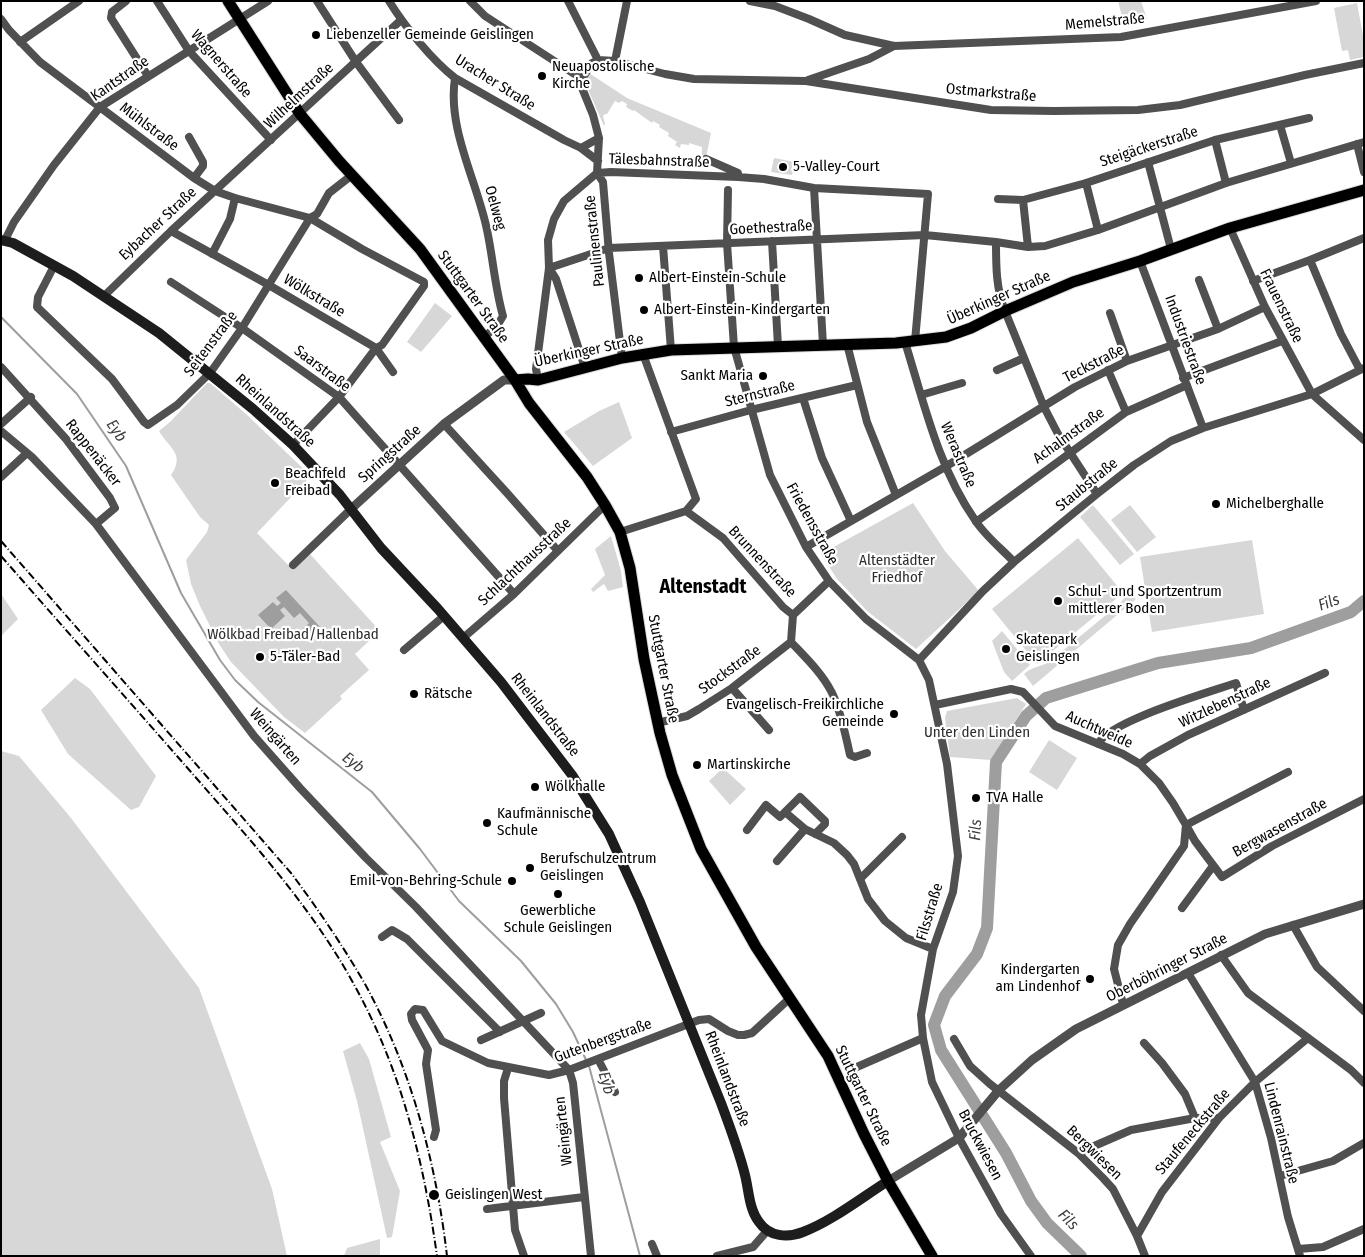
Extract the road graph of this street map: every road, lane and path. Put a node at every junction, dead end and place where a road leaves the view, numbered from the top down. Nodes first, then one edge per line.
1 (79, 1) edge
2 (126, 1) edge
3 (157, 1) edge
4 (228, 1) edge
5 (268, 1) edge
6 (317, 1) edge
7 (389, 1) edge
8 (470, 1) edge
9 (568, 1) edge
10 (627, 1) edge
11 (750, 1) edge
12 (1316, 1) edge
13 (1, 18) edge
14 (239, 18) junction
15 (401, 20) junction
16 (20, 42) junction
17 (894, 46) junction
18 (188, 51) junction
19 (598, 60) junction
20 (615, 61) junction
21 (356, 62) junction
22 (1364, 63) edge
23 (148, 76) junction
24 (455, 78) junction
25 (582, 79) junction
26 (806, 81) junction
27 (100, 107) junction
28 (300, 114) junction
29 (1309, 118) dead end
30 (399, 120) dead end
31 (1280, 125) junction
32 (189, 137) dead end
33 (599, 138) junction
34 (271, 140) junction
35 (1215, 140) junction
36 (1360, 143) edge
37 (580, 148) junction
38 (599, 153) junction
39 (706, 159) dead end
40 (598, 161) junction
41 (1148, 162) junction
42 (1291, 163) junction
43 (1364, 172) edge
44 (597, 173) junction
45 (352, 175) junction
46 (194, 178) junction
47 (738, 178) junction
48 (1226, 182) junction
49 (1086, 183) junction
50 (814, 188) junction
51 (728, 190) dead end
52 (1364, 190) edge
53 (215, 191) junction
54 (928, 194) joint
55 (235, 198) junction
56 (998, 199) dead end
57 (1023, 200) junction
58 (1160, 207) junction
59 (310, 218) junction
60 (1230, 228) junction
61 (1098, 230) junction
62 (171, 231) junction
63 (925, 235) junction
64 (1364, 238) edge
65 (818, 239) junction
66 (3, 240) edge
67 (772, 241) junction
68 (996, 242) junction
69 (727, 244) junction
70 (663, 246) junction
71 (1028, 247) junction
72 (609, 248) junction
73 (1171, 249) junction
74 (212, 254) junction
75 (1310, 260) junction
76 (1140, 261) junction
77 (54, 266) junction
78 (549, 268) junction
79 (1199, 280) dead end
80 (1253, 281) junction
81 (171, 282) dead end
82 (268, 284) junction
83 (104, 296) junction
84 (1264, 307) junction
85 (1005, 311) junction
86 (1110, 313) dead end
87 (242, 328) junction
88 (1218, 329) junction
89 (484, 338) junction
90 (910, 341) junction
91 (1282, 341) junction
92 (847, 344) junction
93 (823, 345) junction
94 (1173, 345) junction
95 (778, 346) junction
96 (734, 347) junction
97 (376, 348) junction
98 (671, 350) junction
99 (643, 354) junction
100 (622, 358) junction
101 (1024, 358) junction
102 (1127, 361) junction
103 (1, 366) edge
104 (585, 368) junction
105 (1362, 369) edge
106 (997, 370) dead end
107 (1108, 370) junction
108 (394, 372) dead end
109 (210, 373) junction
110 (515, 380) junction
111 (538, 380) junction
112 (1185, 381) junction
113 (962, 383) dead end
114 (857, 385) junction
115 (1312, 394) junction
116 (921, 395) junction
117 (30, 397) junction
118 (339, 397) junction
119 (803, 398) junction
120 (1044, 407) junction
121 (751, 410) junction
122 (1126, 412) junction
123 (1, 424) edge
124 (444, 424) junction
125 (1203, 428) junction
126 (1, 430) edge
127 (671, 432) junction
128 (1364, 440) edge
129 (293, 445) junction
130 (1070, 452) junction
131 (27, 453) junction
132 (398, 465) junction
133 (945, 467) junction
134 (1, 477) edge
135 (1098, 494) junction
136 (896, 495) junction
137 (606, 505) junction
138 (351, 509) junction
139 (686, 511) junction
140 (851, 522) junction
141 (976, 522) junction
142 (96, 524) junction
143 (620, 532) junction
144 (806, 547) junction
145 (558, 551) junction
146 (1014, 562) junction
147 (293, 564) dead end
148 (828, 581) junction
149 (514, 594) junction
150 (793, 615) junction
151 (444, 616) junction
152 (463, 638) junction
153 (791, 642) junction
154 (404, 650) dead end
155 (919, 660) junction
156 (1325, 673) dead end
157 (732, 688) junction
158 (935, 705) junction
159 (1244, 710) junction
160 (657, 723) junction
161 (769, 730) dead end
162 (1098, 744) junction
163 (867, 753) dead end
164 (1140, 764) junction
165 (1288, 772) dead end
166 (1364, 799) edge
167 (785, 812) junction
168 (1186, 825) junction
169 (805, 829) junction
170 (747, 830) dead end
171 (815, 834) junction
172 (902, 836) dead end
173 (777, 861) dead end
174 (1214, 866) junction
175 (860, 879) junction
176 (1364, 904) edge
177 (1182, 908) dead end
178 (1293, 924) junction
179 (382, 937) dead end
180 (933, 949) junction
181 (1221, 956) junction
182 (1188, 973) junction
183 (789, 999) junction
184 (1123, 1004) junction
185 (1364, 1011) edge
186 (541, 1013) dead end
187 (523, 1022) junction
188 (689, 1023) junction
189 (500, 1032) junction
190 (923, 1038) junction
191 (1308, 1038) junction
192 (954, 1039) dead end
193 (482, 1040) dead end
194 (1144, 1043) dead end
195 (596, 1060) junction
196 (508, 1068) junction
197 (572, 1069) junction
198 (850, 1070) dead end
199 (1255, 1082) junction
200 (1364, 1083) edge
201 (999, 1090) junction
202 (615, 1092) dead end
203 (1195, 1118) junction
204 (1219, 1118) junction
205 (434, 1137) dead end
206 (959, 1138) junction
207 (1364, 1143) edge
208 (1078, 1152) junction
209 (1280, 1176) junction
210 (888, 1181) junction
211 (584, 1197) junction
212 (513, 1206) junction
213 (487, 1209) dead end
214 (1364, 1229) edge
215 (767, 1231) junction
216 (1137, 1236) junction
217 (652, 1244) dead end
218 (1299, 1252) edge
219 (524, 1256) edge
220 (591, 1256) edge
221 (657, 1256) edge
222 (717, 1256) edge
223 (932, 1256) edge
224 (1031, 1256) edge
225 (1145, 1256) edge

1 - 16 street
2 - 23 street
3 - 18 street, Wagnerstraße
4 - 14 main road, Stuttgarter Straße
5 - 14 street, Kantstraße
6 - 21 street
7 - 15 street, Uracher Straße
8 - 25 street
9 - 19 street
10 - 20 street
11 - 17 street, Memelstraße
12 - 17 street, Memelstraße
13 - 16 street, Mühlstraße
14 - 18 street, Kantstraße
14 - 28 main road, Stuttgarter Straße
15 - 21 street, Wilhelmstraße
15 - 24 street, Uracher Straße
16 - 27 street, Mühlstraße
17 - 26 street, Memelstraße
18 - 23 street, Kantstraße
18 - 34 street, Wagnerstraße
19 - 20 street
19 - 25 street
20 - 26 street, Ostmarkstraße
21 - 28 street, Wilhelmstraße
21 - 30 street
22 - 26 street, Ostmarkstraße
23 - 27 street, Kantstraße
24 - 37 street, Uracher Straße
24 - 89 street, Oelweg
25 - 33 street, Paulinenstraße
27 - 46 street, Mühlstraße
27 - 66 street, Kantstraße
28 - 34 street, Wilhelmstraße
28 - 45 main road, Stuttgarter Straße
29 - 31 street, Steigäckerstraße
31 - 35 street, Steigäckerstraße
31 - 42 street
32 - 46 street, Mühlstraße
33 - 37 street
33 - 38 street, Paulinenstraße
34 - 53 street, Wilhelmstraße
35 - 41 street, Steigäckerstraße
35 - 48 street
36 - 42 street, Goethestraße
36 - 43 street
37 - 38 street, Uracher Straße
37 - 40 street, Uracher Straße
38 - 40 street, Paulinenstraße
39 - 47 street, Tälesbahnstraße
40 - 44 street, Paulinenstraße
41 - 49 street, Steigäckerstraße
41 - 58 street
42 - 48 street, Goethestraße
44 - 47 street, Tälesbahnstraße
44 - 72 street, Paulinenstraße
44 - 78 street, Tälesbahnstraße
45 - 59 street, Seitenstraße
45 - 89 main road, Stuttgarter Straße
46 - 53 street, Mühlstraße
47 - 50 street, Tälesbahnstraße
48 - 58 street, Goethestraße
49 - 57 street, Steigäckerstraße
49 - 61 street
50 - 54 street, Tälesbahnstraße
50 - 65 street
51 - 69 street, Friedensstraße
52 - 60 main road, Überkinger Straße
53 - 55 street, Eybacher Straße
53 - 62 street, Eybacher Straße
54 - 63 street, Werastraße
55 - 59 street, Eybacher Straße
55 - 74 street
56 - 57 street, Steigäckerstraße
57 - 71 street
58 - 61 street, Goethestraße
58 - 73 street
59 - 82 street, Seitenstraße
59 - 97 street, Eybacher Straße
60 - 73 main road, Überkinger Straße
60 - 80 street, Frauenstraße
61 - 71 street, Goethestraße
62 - 74 street, Wölkstraße
62 - 83 street, Eybacher Straße
63 - 65 street, Goethestraße
63 - 68 street, Goethestraße
63 - 90 street, Werastraße
64 - 75 street
65 - 67 street, Goethestraße
65 - 93 street
66 - 77 main road
67 - 69 street, Goethestraße
67 - 95 street
68 - 71 street, Goethestraße
68 - 85 street
69 - 70 street, Goethestraße
69 - 96 street, Friedensstraße
70 - 72 street, Goethestraße
70 - 98 street
72 - 78 street, Goethestraße
72 - 100 street, Paulinenstraße
73 - 76 main road, Überkinger Straße
74 - 82 street, Wölkstraße
75 - 80 street
75 - 105 street
76 - 85 main road, Überkinger Straße
76 - 94 street, Industriestraße
77 - 83 main road
77 - 109 street, Seitenstraße
78 - 104 street
78 - 111 street, Tälesbahnstraße
79 - 88 street
80 - 84 street, Frauenstraße
81 - 87 street, Saarstraße
82 - 87 street, Seitenstraße
82 - 97 street, Wölkstraße
83 - 109 main road, Rheinlandstraße
84 - 88 street, Teckstraße
84 - 91 street, Frauenstraße
85 - 90 main road, Überkinger Straße
85 - 101 street
86 - 102 street
87 - 109 street, Seitenstraße
87 - 118 street, Saarstraße
88 - 94 street, Teckstraße
89 - 110 main road, Stuttgarter Straße
90 - 92 main road, Überkinger Straße
90 - 116 street, Werastraße
91 - 112 street, Achalmstraße
91 - 115 street, Frauenstraße
92 - 93 main road, Überkinger Straße
92 - 114 street
93 - 95 main road, Überkinger Straße
94 - 102 street, Teckstraße
94 - 112 street, Industriestraße
95 - 96 main road, Überkinger Straße
96 - 98 main road, Überkinger Straße
96 - 121 street, Friedensstraße
97 - 108 street, Wölkstraße
97 - 118 street
98 - 99 main road, Überkinger Straße
99 - 100 main road, Überkinger Straße
99 - 127 street
100 - 104 main road, Überkinger Straße
101 - 106 street
101 - 120 street
102 - 107 street, Teckstraße
103 - 117 street, Rappenäcker
104 - 111 main road, Überkinger Straße
105 - 115 street, Staubstraße
107 - 120 street, Teckstraße
107 - 122 street
109 - 129 main road, Rheinlandstraße
110 - 111 main road, Überkinger Straße
110 - 124 street, Springstraße
110 - 137 main road, Stuttgarter Straße
112 - 122 street, Achalmstraße
112 - 125 street, Industriestraße
113 - 116 street
114 - 119 street, Sternstraße
114 - 136 street
115 - 125 street, Staubstraße
115 - 128 street, Frauenstraße
116 - 133 street, Werastraße
117 - 123 street
117 - 142 street, Rappenäcker
118 - 129 street
118 - 132 street, Saarstraße
119 - 121 street, Sternstraße
119 - 140 street
120 - 130 street
120 - 133 street, Teckstraße
121 - 127 street, Sternstraße
121 - 144 street, Friedensstraße
122 - 130 street, Achalmstraße
124 - 132 street, Springstraße
124 - 145 street
125 - 135 street, Staubstraße
126 - 131 street, Weingärten
127 - 139 street
129 - 138 main road, Rheinlandstraße
130 - 135 street
130 - 141 street, Achalmstraße
131 - 134 street
131 - 142 street, Weingärten
132 - 138 street, Springstraße
132 - 149 street, Saarstraße
133 - 136 street, Teckstraße
133 - 141 street, Werastraße
135 - 146 street, Staubstraße
136 - 140 street, Teckstraße
137 - 143 main road, Stuttgarter Straße
137 - 145 street, Schlachthausstraße
138 - 147 street, Springstraße
138 - 151 main road, Rheinlandstraße
139 - 143 street
139 - 150 street, Brunnenstraße
140 - 144 street, Teckstraße
141 - 146 street, Werastraße
142 - 187 street, Weingärten
143 - 160 main road, Stuttgarter Straße
144 - 148 street, Friedensstraße
145 - 149 street, Schlachthausstraße
146 - 155 street, Staubstraße
148 - 150 street, Brunnenstraße
148 - 155 street, Friedensstraße
149 - 152 street, Schlachthausstraße
150 - 153 street
151 - 152 main road, Rheinlandstraße
151 - 154 street
152 - 188 main road, Rheinlandstraße
153 - 157 street, Stockstraße
153 - 163 street
155 - 158 street, Friedensstraße
156 - 159 street, Witzlebenstraße
157 - 160 street, Stockstraße
157 - 161 street
158 - 162 street, Auchtweide
158 - 180 street, Filsstraße
159 - 162 street
159 - 164 street, Witzlebenstraße
160 - 183 main road, Stuttgarter Straße
162 - 164 street, Auchtweide
164 - 168 street, Auchtweide
165 - 168 street
166 - 174 street, Bergwasenstraße
167 - 169 street
167 - 170 street
167 - 171 street
168 - 174 street, Auchtweide
168 - 184 street
169 - 171 street
169 - 173 street
171 - 175 street
172 - 175 street
174 - 177 street
175 - 180 street
176 - 178 street, Oberböhringer Straße
178 - 181 street, Oberböhringer Straße
178 - 185 street
179 - 189 street
180 - 190 street, Filsstraße
181 - 182 street, Oberböhringer Straße
181 - 191 street
182 - 184 street, Oberböhringer Straße
182 - 199 street, Lindenrainstraße
183 - 188 street, Gutenbergstraße
183 - 210 main road, Stuttgarter Straße
184 - 201 street, Oberböhringer Straße
186 - 187 street
187 - 189 street
187 - 197 street, Weingärten
188 - 195 street, Gutenbergstraße
188 - 215 main road, Rheinlandstraße
189 - 193 street
190 - 198 street
190 - 206 street, Bruckwiesen
191 - 199 street, Staufeneckstraße
191 - 200 street
192 - 201 street
194 - 203 street
195 - 197 street, Gutenbergstraße
195 - 202 street
196 - 197 street, Gutenbergstraße
196 - 205 street, Gutenbergstraße
196 - 212 street
197 - 211 street, Weingärten
199 - 204 street, Staufeneckstraße
199 - 209 street, Lindenrainstraße
201 - 206 street, Oberböhringer Straße
201 - 208 street, Bergwiesen
203 - 204 street
203 - 208 street
204 - 216 street, Staufeneckstraße
206 - 210 street, Oberböhringer Straße
206 - 224 street, Bruckwiesen
207 - 209 street
208 - 216 street, Bergwiesen
209 - 218 street, Lindenrainstraße
210 - 215 main road
210 - 223 main road, Stuttgarter Straße
211 - 212 street
211 - 220 street, Weingärten
212 - 213 street
212 - 219 street
214 - 218 street
215 - 222 street
216 - 225 street, Bergwiesen
217 - 221 street

